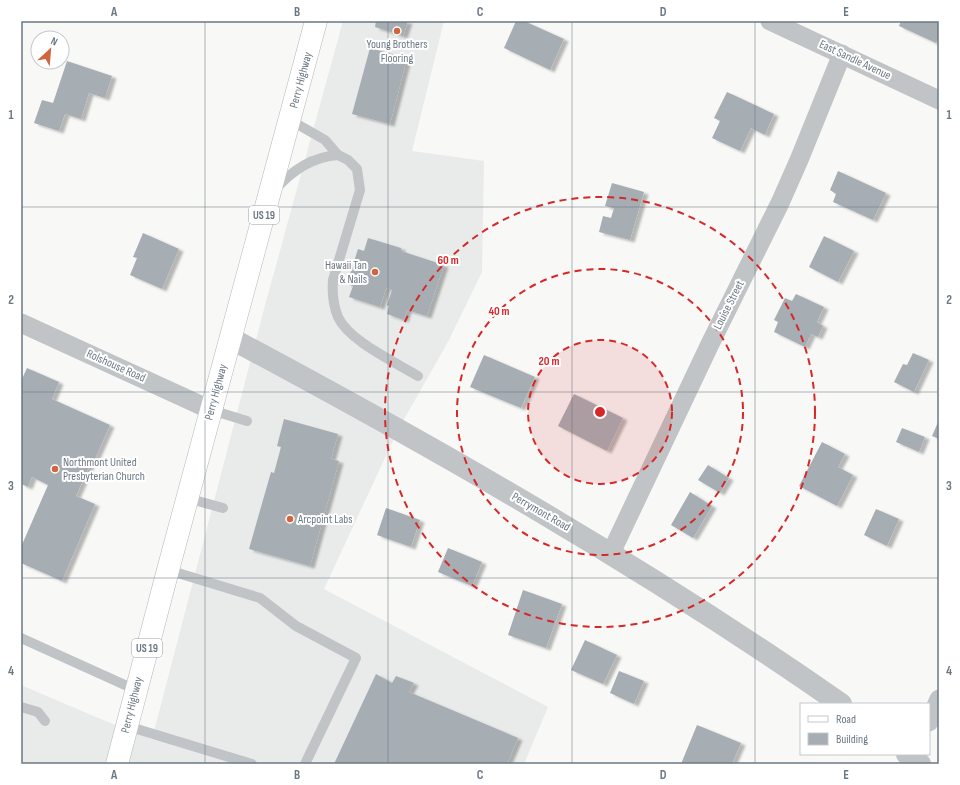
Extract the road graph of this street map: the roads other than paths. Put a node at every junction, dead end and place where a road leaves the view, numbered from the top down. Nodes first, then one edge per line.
1 (316, 21) edge
2 (770, 21) edge
3 (842, 54) junction
4 (939, 100) edge
5 (290, 120) junction
6 (338, 155) junction
7 (269, 197) junction
8 (21, 323) edge
9 (230, 338) junction
10 (418, 376) dead end
11 (211, 410) junction
12 (247, 421) dead end
13 (187, 498) junction
14 (222, 508) dead end
15 (611, 553) junction
16 (168, 570) junction
17 (21, 638) edge
18 (136, 690) junction
19 (939, 699) edge
20 (839, 703) edge
21 (21, 706) edge
22 (930, 720) edge
23 (46, 721) dead end
24 (127, 726) junction
25 (117, 764) edge
26 (252, 764) edge
27 (305, 764) edge

1 - 5 main road, Perry Highway / US 19
2 - 3 street, East Sandle Avenue
3 - 4 street, East Sandle Avenue
3 - 15 street, Louise Street
5 - 6 lane
5 - 7 main road, Perry Highway / US 19
6 - 7 lane
6 - 10 lane
7 - 9 main road, Perry Highway / US 19
8 - 11 street, Rolshouse Road
9 - 11 main road, Perry Highway / US 19
9 - 15 street, Perrymont Road
11 - 12 lane
11 - 13 main road, Perry Highway / US 19
13 - 14 lane
13 - 16 main road, Perry Highway / US 19
15 - 20 street, Perrymont Road
16 - 18 main road, Perry Highway / US 19
16 - 27 lane
17 - 18 lane
18 - 24 main road, Perry Highway / US 19
19 - 22 street
21 - 23 lane
24 - 25 main road, Perry Highway / US 19
24 - 26 lane

